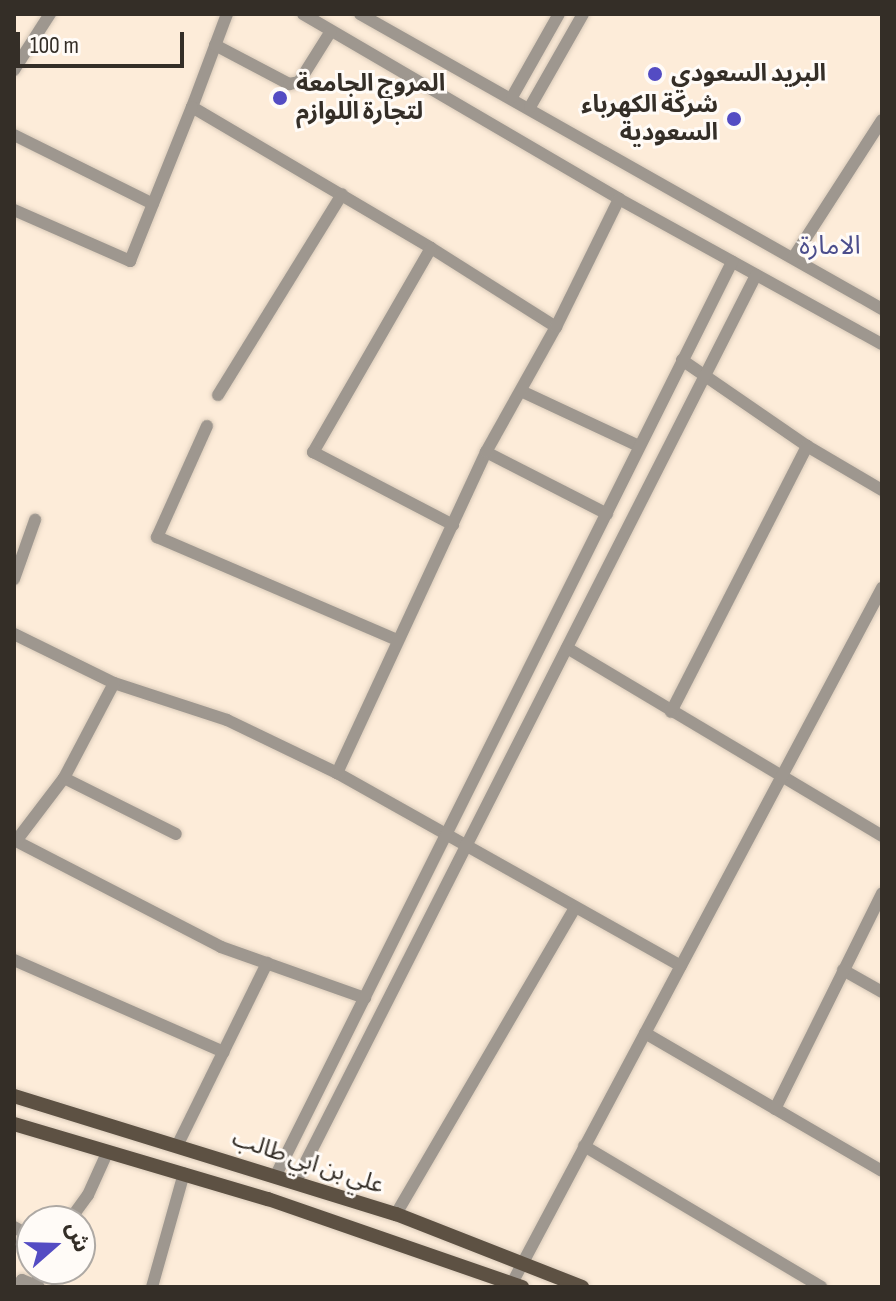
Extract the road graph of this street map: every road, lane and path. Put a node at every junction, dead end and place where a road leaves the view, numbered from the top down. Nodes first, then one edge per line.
1 (227, 14) edge
2 (303, 14) edge
3 (360, 14) edge
4 (559, 14) edge
5 (583, 14) edge
6 (47, 15) edge
7 (331, 31) junction
8 (215, 45) junction
9 (14, 70) edge
10 (512, 97) junction
11 (192, 107) junction
12 (530, 107) junction
13 (882, 120) edge
14 (14, 135) edge
15 (342, 194) junction
16 (619, 199) junction
17 (153, 204) junction
18 (14, 210) edge
19 (431, 248) junction
20 (793, 258) junction
21 (732, 262) junction
22 (756, 275) junction
23 (881, 307) edge
24 (556, 327) junction
25 (882, 344) edge
26 (682, 360) junction
27 (703, 372) junction
28 (521, 391) junction
29 (218, 395) dead end
30 (207, 426) dead end
31 (639, 446) junction
32 (807, 446) junction
33 (486, 452) junction
34 (882, 490) edge
35 (607, 514) junction
36 (35, 520) dead end
37 (453, 525) junction
38 (14, 579) edge
39 (882, 588) edge
40 (14, 634) edge
41 (397, 640) junction
42 (567, 648) junction
43 (114, 683) junction
44 (671, 712) junction
45 (337, 773) junction
46 (782, 777) junction
47 (64, 778) junction
48 (449, 833) junction
49 (176, 834) dead end
50 (882, 836) edge
51 (15, 840) edge
52 (469, 845) junction
53 (882, 893) edge
54 (574, 909) junction
55 (14, 960) edge
56 (267, 963) junction
57 (681, 966) junction
58 (843, 970) junction
59 (882, 992) edge
60 (365, 998) junction
61 (645, 1033) junction
62 (224, 1052) junction
63 (14, 1096) edge
64 (775, 1109) junction
65 (14, 1124) edge
66 (178, 1144) junction
67 (584, 1146) junction
68 (108, 1151) junction
69 (882, 1171) edge
70 (184, 1173) junction
71 (276, 1175) junction
72 (296, 1181) junction
73 (81, 1205) edge
74 (396, 1214) junction
75 (522, 1261) junction
76 (38, 1286) edge
77 (514, 1286) edge
78 (18, 1287) edge
79 (152, 1287) edge
80 (582, 1287) edge
81 (821, 1287) edge

1 - 8 street
2 - 7 street
3 - 10 street
4 - 10 street
5 - 12 street
6 - 9 street
7 - 8 street
7 - 16 street
8 - 11 street
10 - 12 street
11 - 15 street
11 - 17 street
12 - 20 street
13 - 20 street
14 - 17 street
15 - 19 street
15 - 29 street
16 - 21 street
16 - 24 street
17 - 18 street
19 - 24 street
19 - 37 street
20 - 23 street
21 - 22 street
21 - 26 street
22 - 25 street
22 - 27 street
24 - 28 street
26 - 27 street
26 - 31 street
27 - 32 street
27 - 42 street
28 - 31 street
28 - 33 street
30 - 41 street
31 - 35 street
32 - 34 street
32 - 44 street
33 - 35 street
33 - 37 street
35 - 48 street
36 - 38 street
37 - 41 street
39 - 46 street
40 - 43 street
41 - 45 street
42 - 44 street
42 - 52 street
43 - 45 street
43 - 47 street
44 - 46 street
45 - 48 street
46 - 50 street
46 - 57 street
47 - 49 street
47 - 51 street
48 - 52 street
48 - 60 street
51 - 56 street
52 - 54 street
52 - 72 street
53 - 58 street
54 - 57 street
54 - 74 street
55 - 62 street
56 - 60 street
56 - 62 street
57 - 61 street
58 - 59 street
58 - 64 street
60 - 71 street
61 - 64 street
61 - 67 street
62 - 66 street
63 - 66 main road, علي بن ابي طالب
64 - 69 street
65 - 68 main road, علي بن ابي طالب
66 - 71 main road, علي بن ابي طالب
67 - 75 street
67 - 81 street
68 - 70 main road, علي بن ابي طالب
68 - 73 street
70 - 77 main road, علي بن ابي طالب
70 - 79 street
71 - 72 main road, علي بن ابي طالب
72 - 74 main road, علي بن ابي طالب
74 - 75 main road, علي بن ابي طالب
75 - 77 street
75 - 80 main road, علي بن ابي طالب
76 - 78 street

